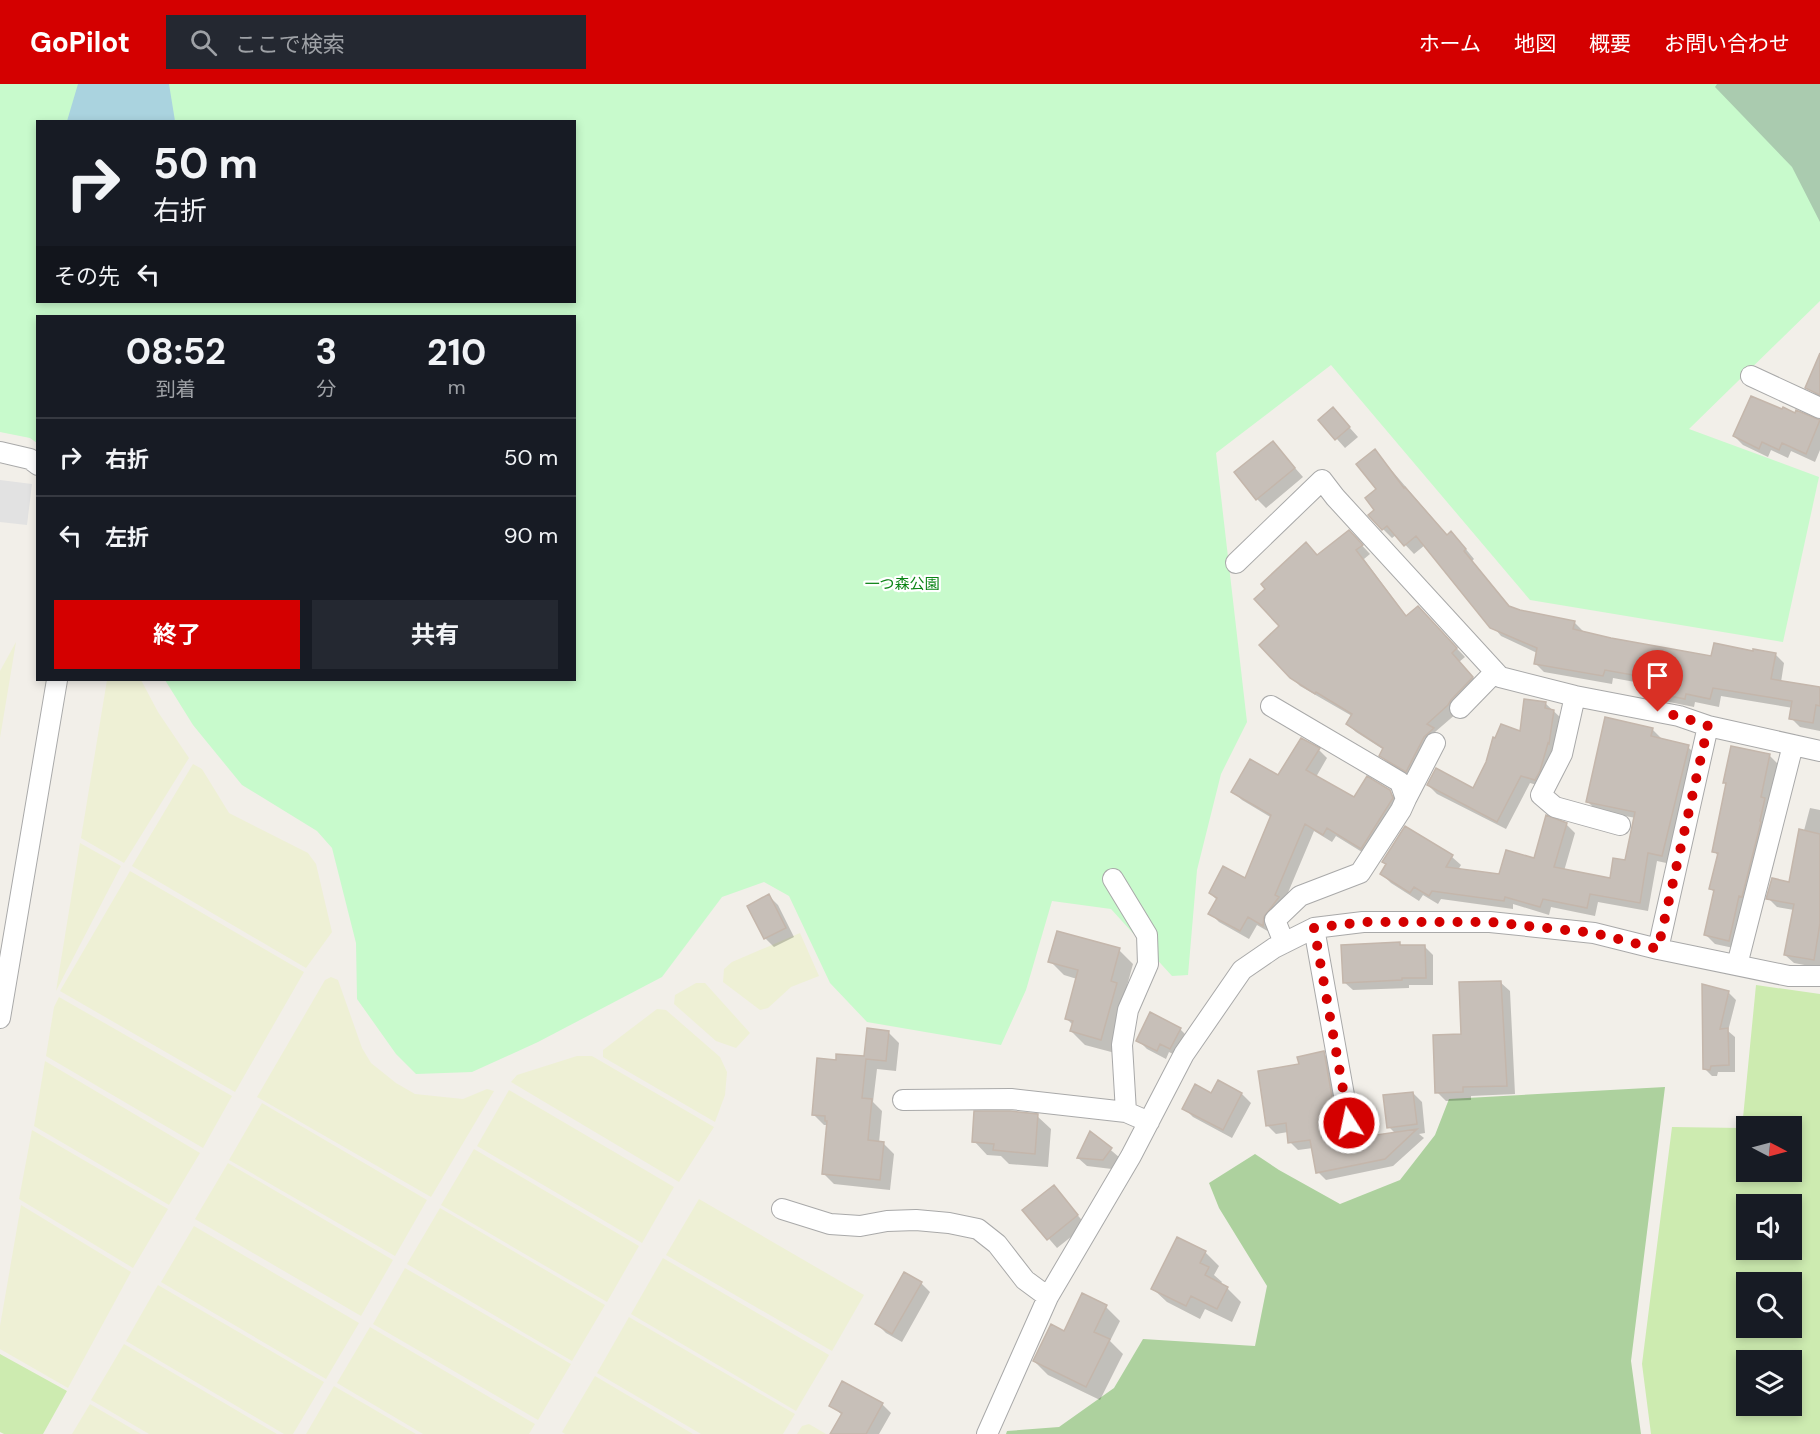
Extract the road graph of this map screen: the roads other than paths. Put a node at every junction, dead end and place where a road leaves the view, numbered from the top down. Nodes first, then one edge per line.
1 (1751, 376) dead end
2 (1820, 408) edge
3 (0, 452) edge
4 (36, 464) edge
5 (1236, 563) dead end
6 (1495, 672) junction
7 (57, 681) edge
8 (1575, 696) junction
9 (1271, 706) dead end
10 (1460, 708) dead end
11 (1708, 726) junction
12 (1435, 743) dead end
13 (1793, 746) junction
14 (1820, 751) edge
15 (1406, 799) junction
16 (1620, 825) dead end
17 (1113, 879) dead end
18 (1314, 928) junction
19 (1284, 943) junction
20 (1658, 949) junction
21 (1737, 965) junction
22 (1820, 976) edge
23 (0, 1018) edge
24 (903, 1100) dead end
25 (1126, 1112) junction
26 (1149, 1122) junction
27 (1349, 1123) dead end
28 (782, 1209) dead end
29 (1048, 1297) junction
30 (987, 1434) edge

1 - 2 street
3 - 4 street
5 - 6 street
6 - 8 street
6 - 10 street
7 - 23 street
8 - 11 street
8 - 16 street
9 - 15 street
11 - 13 street
11 - 20 street
12 - 15 street
13 - 14 street
13 - 21 street
15 - 19 street
17 - 25 street
18 - 19 street
18 - 20 street
18 - 27 street
19 - 26 street
20 - 21 street
21 - 22 street
24 - 25 street
25 - 26 street
26 - 29 street
28 - 29 street
29 - 30 street

